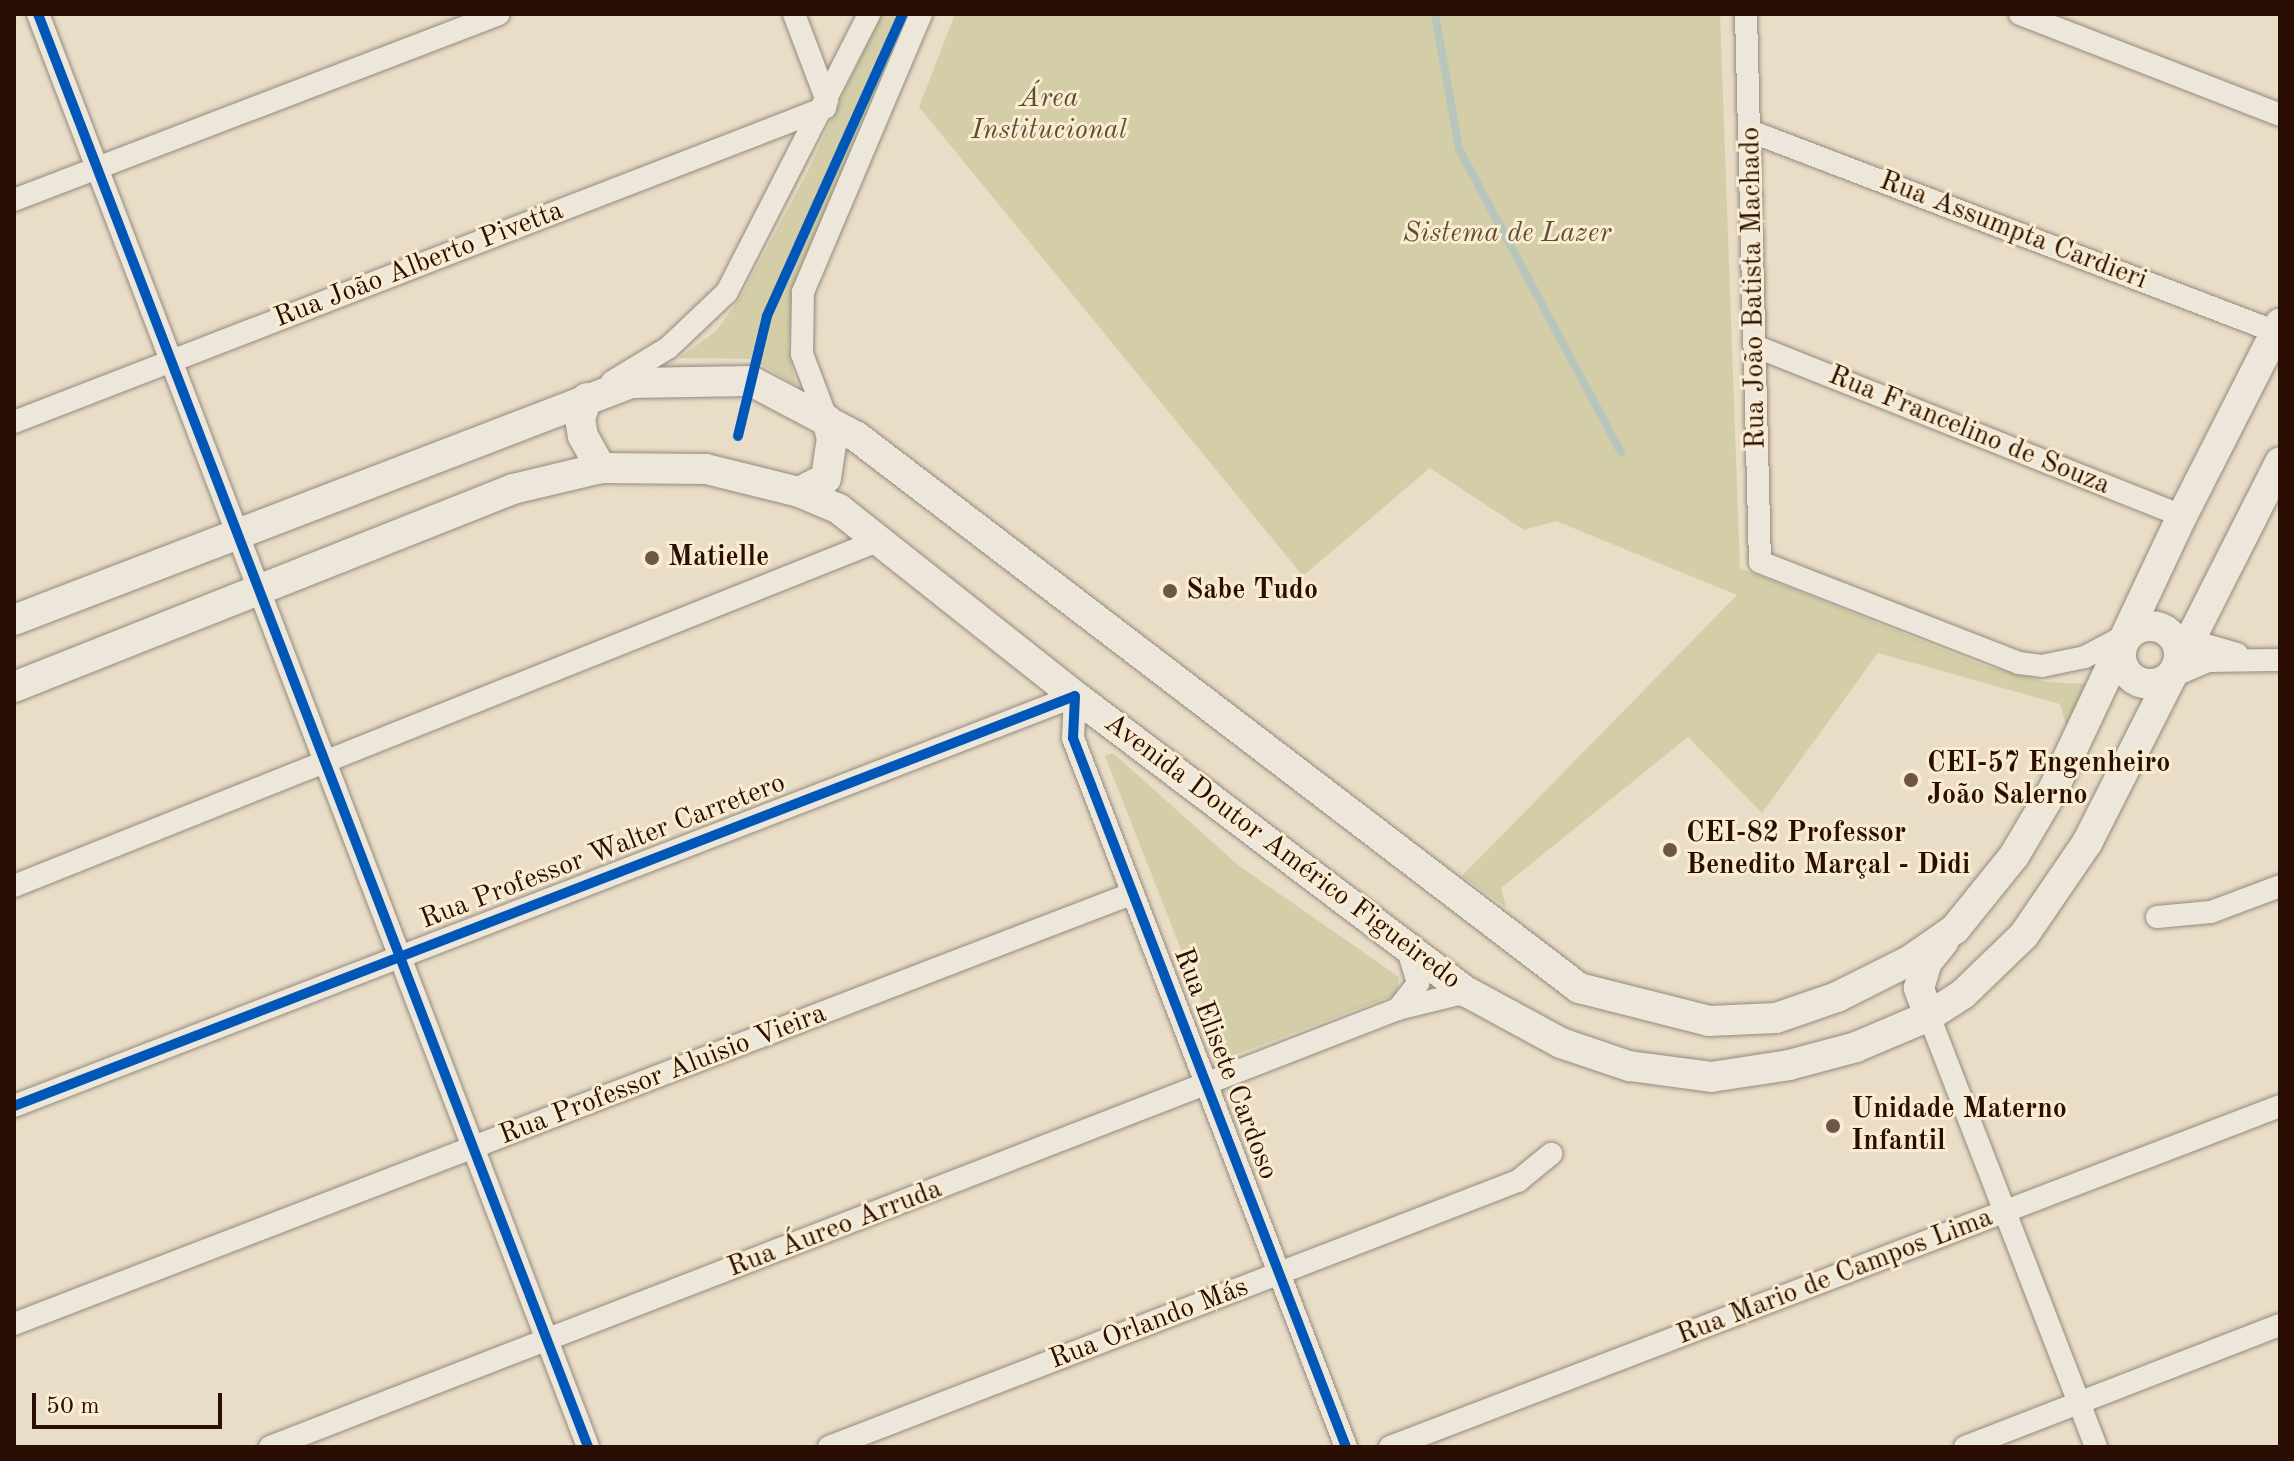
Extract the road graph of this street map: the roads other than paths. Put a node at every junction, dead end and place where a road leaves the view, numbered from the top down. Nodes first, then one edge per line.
1 (38, 14) edge
2 (499, 14) edge
3 (794, 14) edge
4 (869, 14) edge
5 (921, 14) edge
6 (1746, 14) edge
7 (2020, 14) edge
8 (826, 104) junction
9 (2280, 115) edge
10 (1750, 131) junction
11 (98, 167) junction
12 (14, 200) edge
13 (2278, 328) edge
14 (1755, 346) junction
15 (172, 360) junction
16 (587, 398) junction
17 (827, 420) junction
18 (14, 422) edge
19 (2280, 462) edge
20 (601, 468) junction
21 (799, 492) junction
22 (2269, 506) edge
23 (2182, 516) junction
24 (238, 533) junction
25 (880, 540) junction
26 (261, 592) junction
27 (14, 620) edge
28 (2188, 630) junction
29 (2125, 641) junction
30 (2257, 660) junction
31 (2280, 660) edge
32 (2171, 677) junction
33 (14, 687) edge
34 (1075, 696) junction
35 (325, 764) junction
36 (14, 886) edge
37 (2280, 886) edge
38 (1133, 893) junction
39 (2157, 917) dead end
40 (1955, 929) junction
41 (1403, 941) junction
42 (401, 956) junction
43 (1467, 992) junction
44 (1398, 1009) junction
45 (1929, 1016) junction
46 (1207, 1085) junction
47 (14, 1106) edge
48 (2280, 1106) edge
49 (475, 1148) junction
50 (1551, 1154) dead end
51 (2006, 1212) junction
52 (1279, 1273) junction
53 (14, 1324) edge
54 (2280, 1325) edge
55 (548, 1340) junction
56 (2079, 1403) junction
57 (270, 1447) edge
58 (588, 1447) edge
59 (829, 1447) edge
60 (1346, 1447) edge
61 (1390, 1447) edge
62 (1965, 1447) edge
63 (2096, 1447) edge

1 - 11 street
2 - 11 street
3 - 8 street
4 - 8 street
5 - 17 street
6 - 10 street, Rua João Batista Machado
7 - 9 street
8 - 15 street, Rua João Alberto Pivetta
8 - 16 street
10 - 13 street, Rua Assumpta Cardieri
10 - 14 street, Rua João Batista Machado
11 - 12 street
11 - 15 street
13 - 23 main road
14 - 23 street, Rua Francelino de Souza
14 - 29 street, Rua João Batista Machado
15 - 18 street, Rua João Alberto Pivetta
15 - 24 street
16 - 17 main road
16 - 20 main road
16 - 24 main road
17 - 21 main road
17 - 40 main road
19 - 22 main road, Avenida Doutor Américo Figueiredo
20 - 21 main road, Avenida Doutor Américo Figueiredo
20 - 26 main road, Avenida Doutor Américo Figueiredo
21 - 25 main road, Avenida Doutor Américo Figueiredo
22 - 28 main road, Avenida Doutor Américo Figueiredo
23 - 29 main road
24 - 26 street
24 - 27 main road
25 - 34 main road, Avenida Doutor Américo Figueiredo
25 - 35 street
26 - 33 main road, Avenida Doutor Américo Figueiredo
26 - 35 street
28 - 29 main road
28 - 30 street
28 - 32 main road, Avenida Doutor Américo Figueiredo
29 - 32 main road
29 - 40 main road
30 - 31 street
30 - 32 street
32 - 45 main road, Avenida Doutor Américo Figueiredo
34 - 38 street, Rua Elisete Cardoso
34 - 41 main road, Avenida Doutor Américo Figueiredo
34 - 42 street, Rua Professor Walter Carretero
35 - 36 street
35 - 42 street
37 - 39 street
38 - 46 street, Rua Elisete Cardoso
38 - 49 street, Rua Professor Aluisio Vieira
40 - 45 main road
41 - 43 main road, Avenida Doutor Américo Figueiredo
41 - 44 street
42 - 47 street, Rua Professor Walter Carretero
42 - 49 street
43 - 44 street, Rua Áureo Arruda
43 - 45 main road, Avenida Doutor Américo Figueiredo
44 - 46 street, Rua Áureo Arruda
45 - 51 street
46 - 52 street, Rua Elisete Cardoso
46 - 55 street, Rua Áureo Arruda
48 - 51 street, Rua Mario de Campos Lima
49 - 53 street, Rua Professor Aluisio Vieira
49 - 55 street
50 - 52 street, Rua Orlando Más
51 - 56 street
51 - 61 street, Rua Mario de Campos Lima
52 - 59 street, Rua Orlando Más
52 - 60 street, Rua Elisete Cardoso
54 - 56 street
55 - 57 street, Rua Áureo Arruda
55 - 58 street
56 - 62 street
56 - 63 street

